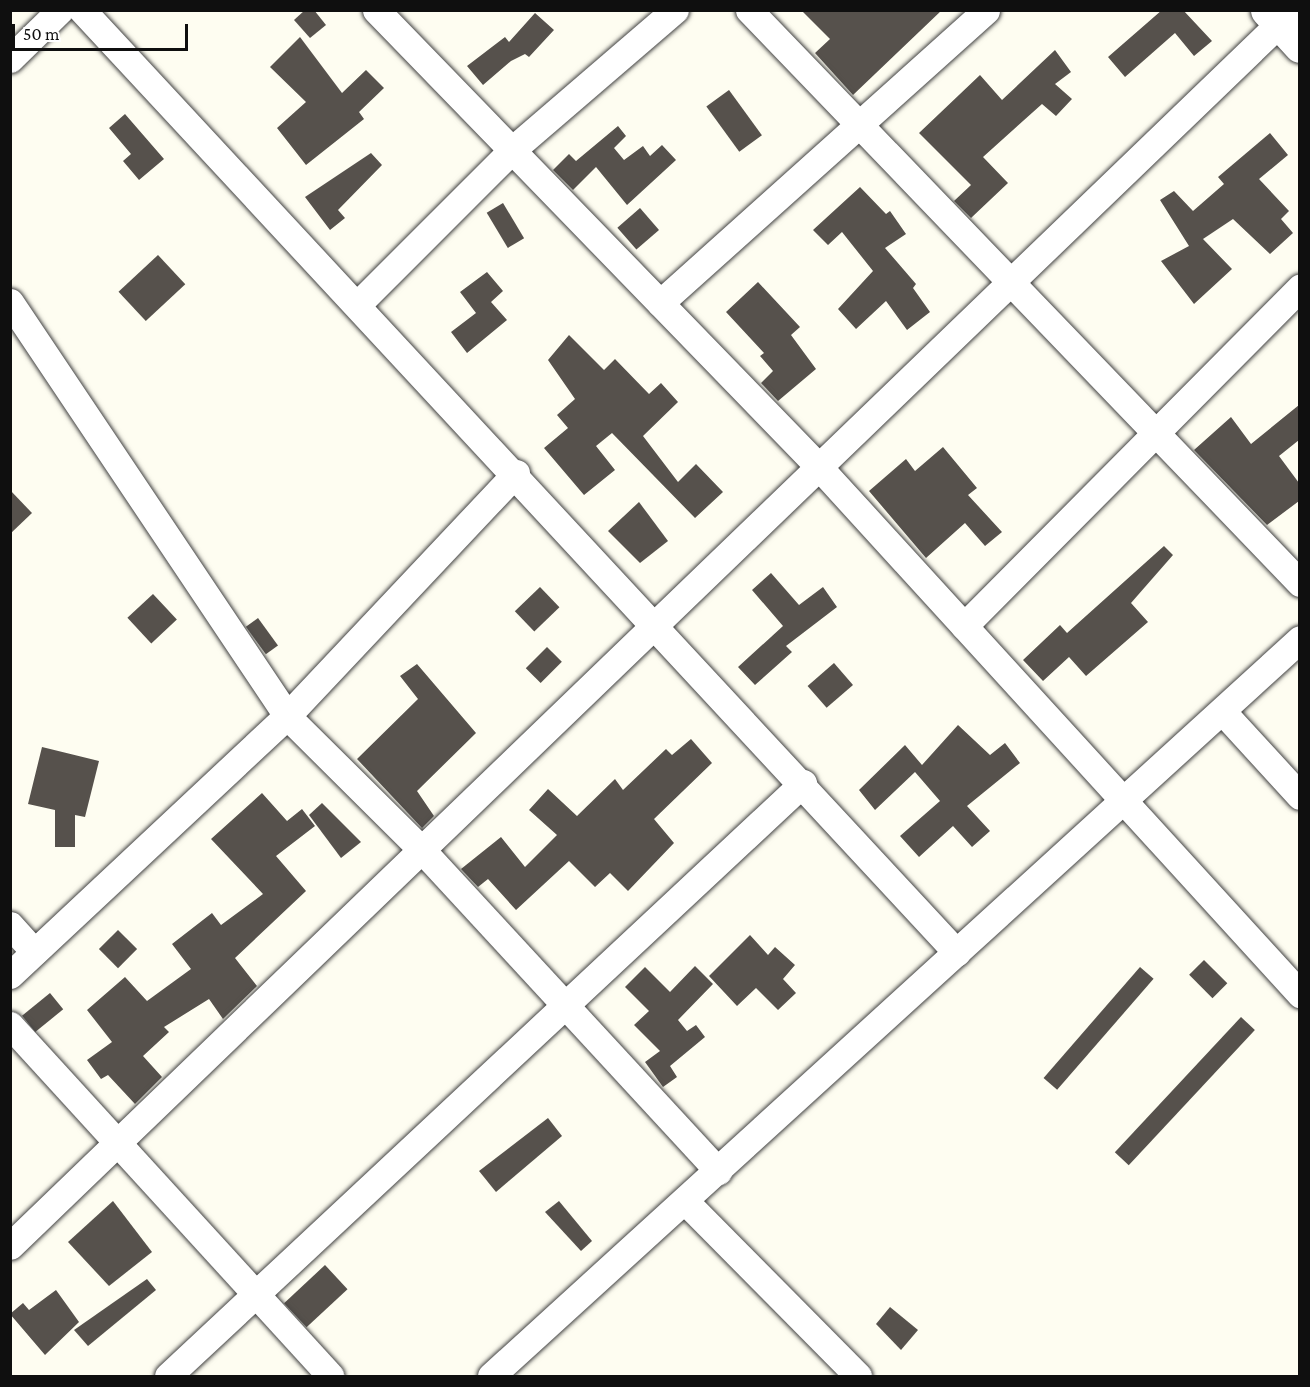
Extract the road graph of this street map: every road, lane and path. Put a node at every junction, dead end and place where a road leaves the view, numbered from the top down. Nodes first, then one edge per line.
1 (60, 10) edge
2 (82, 10) edge
3 (376, 10) edge
4 (675, 10) edge
5 (749, 10) edge
6 (986, 10) edge
7 (1285, 23) edge
8 (10, 59) edge
9 (859, 124) junction
10 (512, 150) junction
11 (1011, 282) junction
12 (1299, 288) edge
13 (10, 302) edge
14 (660, 303) junction
15 (358, 304) junction
16 (1157, 431) junction
17 (819, 467) junction
18 (516, 473) junction
19 (1299, 583) edge
20 (657, 623) junction
21 (964, 626) junction
22 (1299, 639) edge
23 (1222, 711) junction
24 (287, 716) junction
25 (803, 783) junction
26 (1299, 796) edge
27 (1124, 801) junction
28 (422, 850) junction
29 (10, 925) edge
30 (34, 952) junction
31 (957, 953) junction
32 (10, 975) edge
33 (1299, 994) edge
34 (566, 1007) junction
35 (10, 1024) edge
36 (117, 1144) junction
37 (718, 1171) junction
38 (685, 1201) junction
39 (10, 1246) edge
40 (254, 1294) junction
41 (168, 1377) edge
42 (330, 1377) edge
43 (491, 1377) edge
44 (858, 1377) edge

1 - 8 street
2 - 15 street
3 - 10 street
4 - 10 street
5 - 9 street
6 - 9 street
7 - 11 street
9 - 11 street
9 - 14 street
10 - 14 street
10 - 15 street
11 - 16 street
11 - 17 street
12 - 16 street
13 - 24 street
14 - 17 street
15 - 18 street
16 - 19 street
16 - 21 street
17 - 20 street
17 - 21 street
18 - 20 street
18 - 24 street
20 - 25 street
20 - 28 street
21 - 27 street
22 - 23 street
23 - 26 street
23 - 27 street
24 - 28 street
24 - 30 street
25 - 31 street
25 - 34 street
27 - 31 street
27 - 33 street
28 - 34 street
28 - 36 street
29 - 30 street
30 - 32 street
31 - 37 street
34 - 37 street
34 - 40 street
35 - 36 street
36 - 39 street
36 - 40 street
37 - 38 street
38 - 43 street
38 - 44 street
40 - 41 street
40 - 42 street

